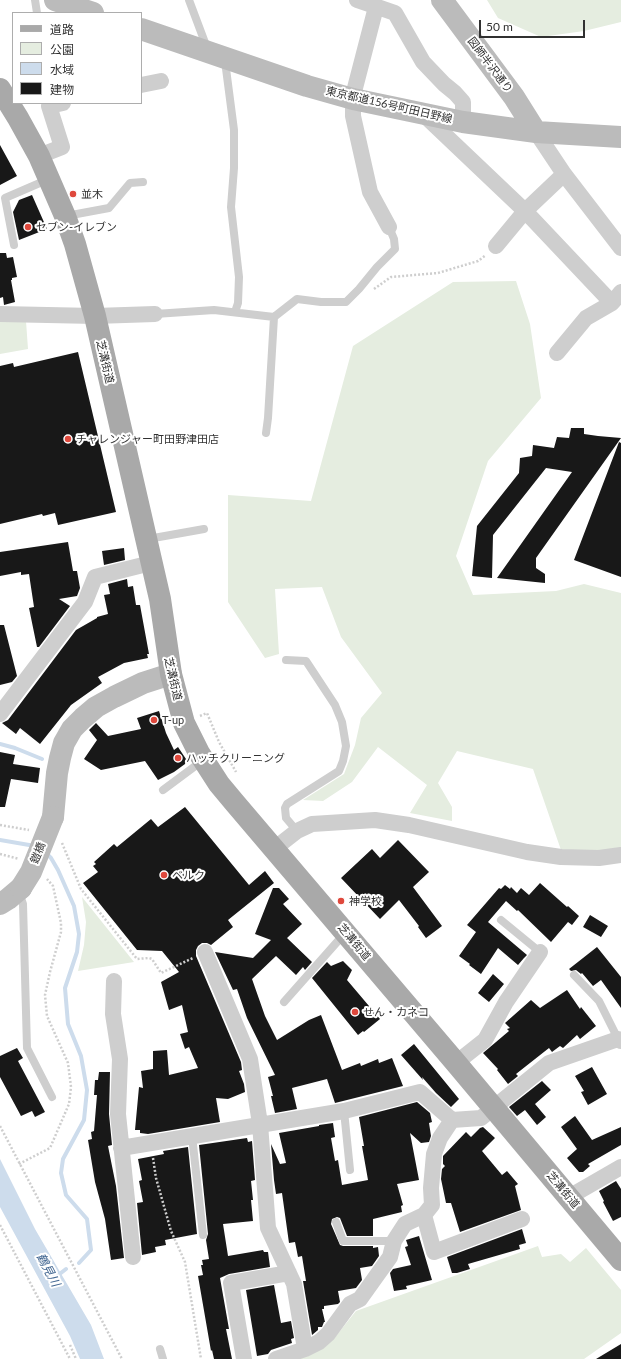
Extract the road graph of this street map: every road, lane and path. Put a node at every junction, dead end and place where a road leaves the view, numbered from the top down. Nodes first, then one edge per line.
1 (35, 0) edge
2 (55, 0) edge
3 (189, 0) edge
4 (357, 0) edge
5 (442, 0) edge
6 (376, 7) junction
7 (397, 7) edge
8 (37, 12) edge
9 (90, 12) edge
10 (142, 29) edge
11 (217, 55) junction
12 (161, 81) dead end
13 (142, 85) edge
14 (0, 89) edge
15 (353, 99) junction
16 (53, 104) edge
17 (424, 115) junction
18 (463, 122) junction
19 (536, 132) junction
20 (621, 138) edge
21 (39, 156) junction
22 (564, 174) junction
23 (49, 179) junction
24 (143, 182) dead end
25 (525, 211) junction
26 (65, 216) junction
27 (389, 227) joint
28 (14, 245) dead end
29 (496, 246) joint
30 (621, 248) edge
31 (374, 289) dead end
32 (617, 297) edge
33 (235, 312) junction
34 (0, 314) edge
35 (155, 314) joint
36 (94, 316) junction
37 (274, 317) junction
38 (557, 354) dead end
39 (266, 433) dead end
40 (204, 529) dead end
41 (146, 540) junction
42 (151, 563) junction
43 (286, 660) dead end
44 (171, 674) junction
45 (0, 714) edge
46 (184, 723) junction
47 (204, 760) junction
48 (236, 772) dead end
49 (162, 790) dead end
50 (0, 825) edge
51 (32, 831) dead end
52 (297, 831) junction
53 (60, 841) dead end
54 (274, 849) junction
55 (0, 854) edge
56 (621, 855) edge
57 (21, 860) dead end
58 (45, 876) dead end
59 (20, 890) junction
60 (0, 904) edge
61 (501, 920) dead end
62 (345, 932) junction
63 (204, 952) joint
64 (540, 952) joint
65 (574, 975) dead end
66 (114, 981) dead end
67 (284, 1002) dead end
68 (619, 1040) edge
69 (456, 1063) junction
70 (52, 1097) dead end
71 (494, 1108) junction
72 (344, 1111) junction
73 (452, 1120) junction
74 (260, 1124) junction
75 (0, 1126) edge
76 (192, 1136) junction
77 (151, 1143) junction
78 (121, 1148) junction
79 (19, 1164) junction
80 (621, 1167) edge
81 (350, 1170) dead end
82 (569, 1198) junction
83 (424, 1215) junction
84 (522, 1219) dead end
85 (336, 1222) dead end
86 (0, 1225) edge
87 (203, 1235) dead end
88 (394, 1241) junction
89 (133, 1257) dead end
90 (621, 1260) edge
91 (289, 1273) junction
92 (70, 1345) dead end
93 (160, 1348) dead end
94 (305, 1349) junction
95 (70, 1359) edge
96 (76, 1359) edge
97 (122, 1359) edge
98 (163, 1359) edge
99 (201, 1359) edge
100 (244, 1359) edge
101 (276, 1359) edge

1 - 8 lane
2 - 9 main road
3 - 11 lane
4 - 6 street
5 - 19 main road, 図師半沢通り
6 - 7 street
6 - 15 street
7 - 18 street
10 - 11 main road, 東京都道156号町田日野線
11 - 15 main road, 東京都道156号町田日野線
11 - 33 lane
12 - 13 street
14 - 21 main road, 芝溝街道
15 - 17 main road, 東京都道156号町田日野線
15 - 27 street
16 - 21 street
17 - 18 main road, 東京都道156号町田日野線
17 - 25 street
18 - 19 main road, 東京都道156号町田日野線
19 - 20 main road, 東京都道156号町田日野線
19 - 22 street
21 - 23 main road, 芝溝街道
22 - 25 street
22 - 30 street
23 - 26 main road, 芝溝街道
23 - 28 lane
24 - 26 lane
25 - 29 street
25 - 32 street
26 - 36 main road, 芝溝街道
27 - 37 lane
29 - 31 path
32 - 38 street
33 - 35 lane
33 - 37 lane
34 - 36 street
35 - 36 street
36 - 41 main road, 芝溝街道
37 - 39 lane
40 - 41 lane
41 - 42 main road, 芝溝街道
42 - 44 main road, 芝溝街道
42 - 45 street
43 - 52 lane
44 - 46 main road, 芝溝街道
44 - 59 main road, 鎧橋, bridge
46 - 47 main road, 芝溝街道
46 - 48 path
47 - 49 lane
47 - 54 main road, 芝溝街道
50 - 51 path
52 - 54 street
52 - 56 street
53 - 63 path
54 - 62 main road, 芝溝街道
55 - 57 path
58 - 79 path
59 - 60 main road
59 - 70 lane
61 - 64 lane
62 - 67 lane
62 - 69 main road, 芝溝街道
63 - 74 street
64 - 69 street
65 - 68 lane
66 - 78 street
68 - 71 street
69 - 71 main road, 芝溝街道
71 - 73 street
71 - 82 main road, 芝溝街道
72 - 73 street
72 - 74 street
72 - 81 lane
73 - 83 street
74 - 76 street
74 - 91 street
75 - 79 path
76 - 77 street
76 - 87 lane
77 - 78 street
77 - 99 path
78 - 89 street
79 - 97 path
80 - 82 street
82 - 90 main road, 芝溝街道
83 - 84 street
83 - 88 street
85 - 88 lane
86 - 95 path
88 - 94 street
91 - 94 street
91 - 100 street
92 - 96 path
93 - 98 lane
94 - 101 street

